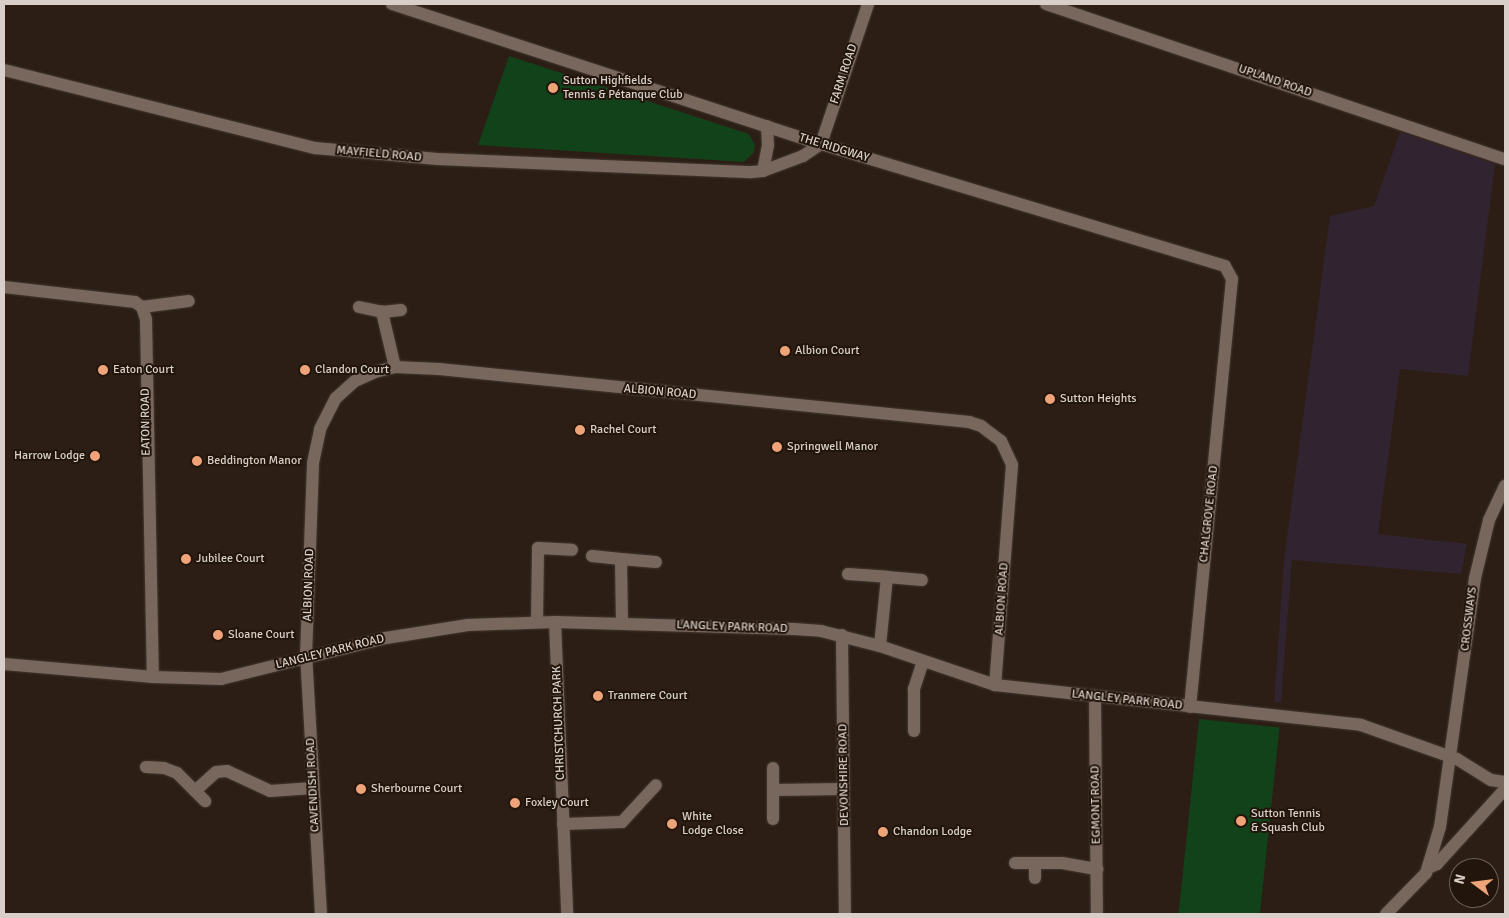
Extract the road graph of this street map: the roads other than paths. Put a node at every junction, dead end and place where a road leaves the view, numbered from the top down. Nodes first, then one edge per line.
1 (392, 4) edge
2 (868, 4) edge
3 (1046, 4) edge
4 (4, 70) edge
5 (767, 126) junction
6 (821, 144) junction
7 (1505, 159) edge
8 (763, 171) junction
9 (4, 287) edge
10 (189, 301) dead end
11 (359, 307) dead end
12 (142, 308) junction
13 (401, 310) dead end
14 (382, 312) junction
15 (1228, 320) joint
16 (395, 367) junction
17 (1505, 485) edge
18 (525, 547) dead end
19 (538, 548) junction
20 (572, 550) dead end
21 (592, 556) dead end
22 (621, 560) junction
23 (656, 562) dead end
24 (848, 574) dead end
25 (887, 577) junction
26 (922, 580) dead end
27 (537, 622) junction
28 (555, 622) junction
29 (622, 623) junction
30 (842, 636) junction
31 (880, 646) junction
32 (306, 656) junction
33 (923, 661) junction
34 (4, 664) edge
35 (153, 677) junction
36 (995, 685) junction
37 (1095, 696) junction
38 (1190, 707) junction
39 (914, 731) dead end
40 (1450, 758) junction
41 (146, 768) dead end
42 (773, 768) dead end
43 (1505, 782) edge
44 (656, 785) dead end
45 (313, 788) junction
46 (844, 789) junction
47 (1505, 789) edge
48 (773, 790) junction
49 (195, 791) junction
50 (206, 801) dead end
51 (773, 819) dead end
52 (563, 824) junction
53 (1015, 863) dead end
54 (1035, 863) junction
55 (1428, 868) junction
56 (1097, 869) junction
57 (1035, 878) dead end
58 (320, 914) edge
59 (567, 914) edge
60 (845, 914) edge
61 (1097, 914) edge
62 (1386, 914) edge

1 - 5 street, THE RIDGWAY
2 - 6 street, FARM ROAD
3 - 7 street, UPLAND ROAD
4 - 8 street, MAYFIELD ROAD
5 - 6 street, THE RIDGWAY
5 - 8 street
6 - 8 street, MAYFIELD ROAD
6 - 15 street, THE RIDGWAY
9 - 12 street
10 - 12 street
11 - 14 street
12 - 35 street, EATON ROAD
13 - 14 street
14 - 16 street
15 - 38 street, CHALGROVE ROAD
16 - 32 street, ALBION ROAD
16 - 36 street, ALBION ROAD
17 - 40 street, CROSSWAYS
18 - 19 street
19 - 20 street
19 - 27 street
21 - 22 street
22 - 23 street
22 - 29 street
24 - 25 street
25 - 26 street
25 - 31 street
27 - 28 street, LANGLEY PARK ROAD
27 - 32 street, LANGLEY PARK ROAD
28 - 29 street, LANGLEY PARK ROAD
28 - 52 street, CHRISTCHURCH PARK
29 - 30 street, LANGLEY PARK ROAD
30 - 31 street, LANGLEY PARK ROAD
30 - 46 street, DEVONSHIRE ROAD
31 - 33 street, LANGLEY PARK ROAD
32 - 35 street, LANGLEY PARK ROAD
32 - 45 street, CAVENDISH ROAD
33 - 36 street, LANGLEY PARK ROAD
33 - 39 street
34 - 35 street, LANGLEY PARK ROAD
36 - 37 street, LANGLEY PARK ROAD
37 - 38 street, LANGLEY PARK ROAD
37 - 56 street, EGMONT ROAD
38 - 40 street, LANGLEY PARK ROAD
40 - 43 street
40 - 55 street, CROSSWAYS
41 - 49 street
42 - 48 street
44 - 52 street
45 - 49 street
45 - 58 street, CAVENDISH ROAD
46 - 48 street
46 - 60 street, DEVONSHIRE ROAD
47 - 55 street
48 - 51 street
49 - 50 street
52 - 59 street, CHRISTCHURCH PARK
53 - 54 street
54 - 56 street
54 - 57 street
55 - 62 street
56 - 61 street, EGMONT ROAD

